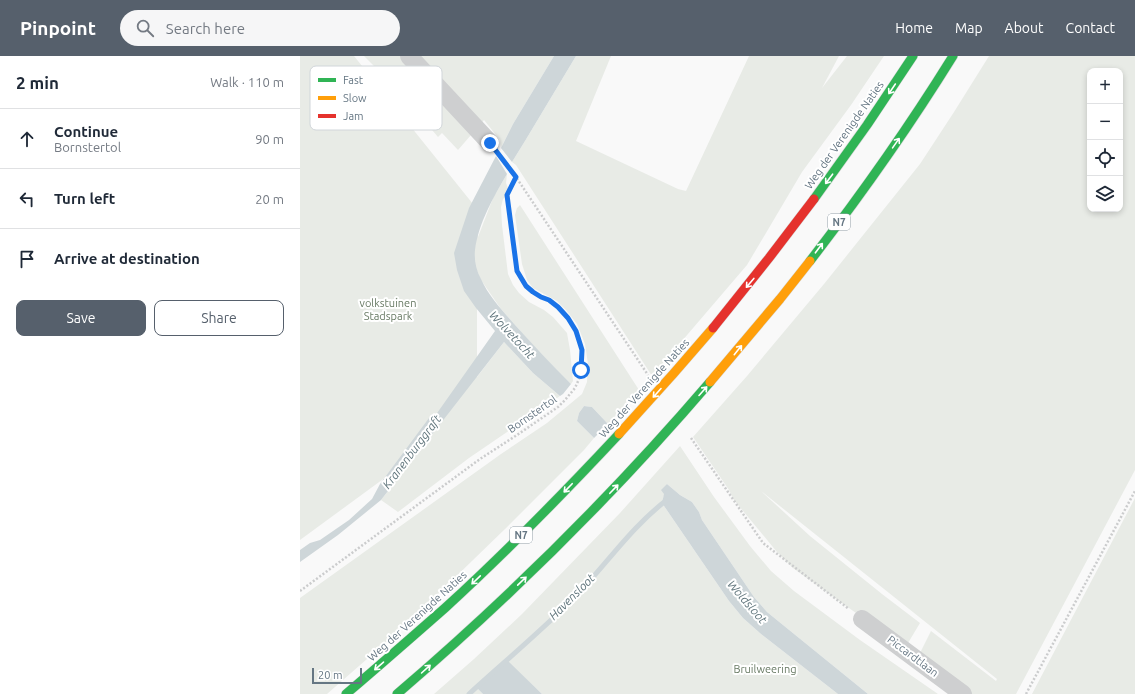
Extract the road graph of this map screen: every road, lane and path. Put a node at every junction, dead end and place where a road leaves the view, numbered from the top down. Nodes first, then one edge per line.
1 (409, 56) edge
2 (913, 56) edge
3 (953, 56) edge
4 (418, 66) edge
5 (442, 91) edge
6 (490, 143) joint
7 (516, 177) junction
8 (648, 376) dead end
9 (691, 438) dead end
10 (1135, 491) edge
11 (300, 591) edge
12 (862, 619) joint
13 (346, 694) edge
14 (397, 694) edge
15 (963, 694) edge
16 (1026, 694) edge

1 - 4 street
2 -> 13 highway, Weg der Verenigde Naties / N7
14 -> 3 highway, N7
5 - 6 street
6 - 7 path
7 - 8 path
7 - 11 path, Bornstertol
9 - 12 path
10 - 16 path
12 - 15 street, Piccardtlaan

